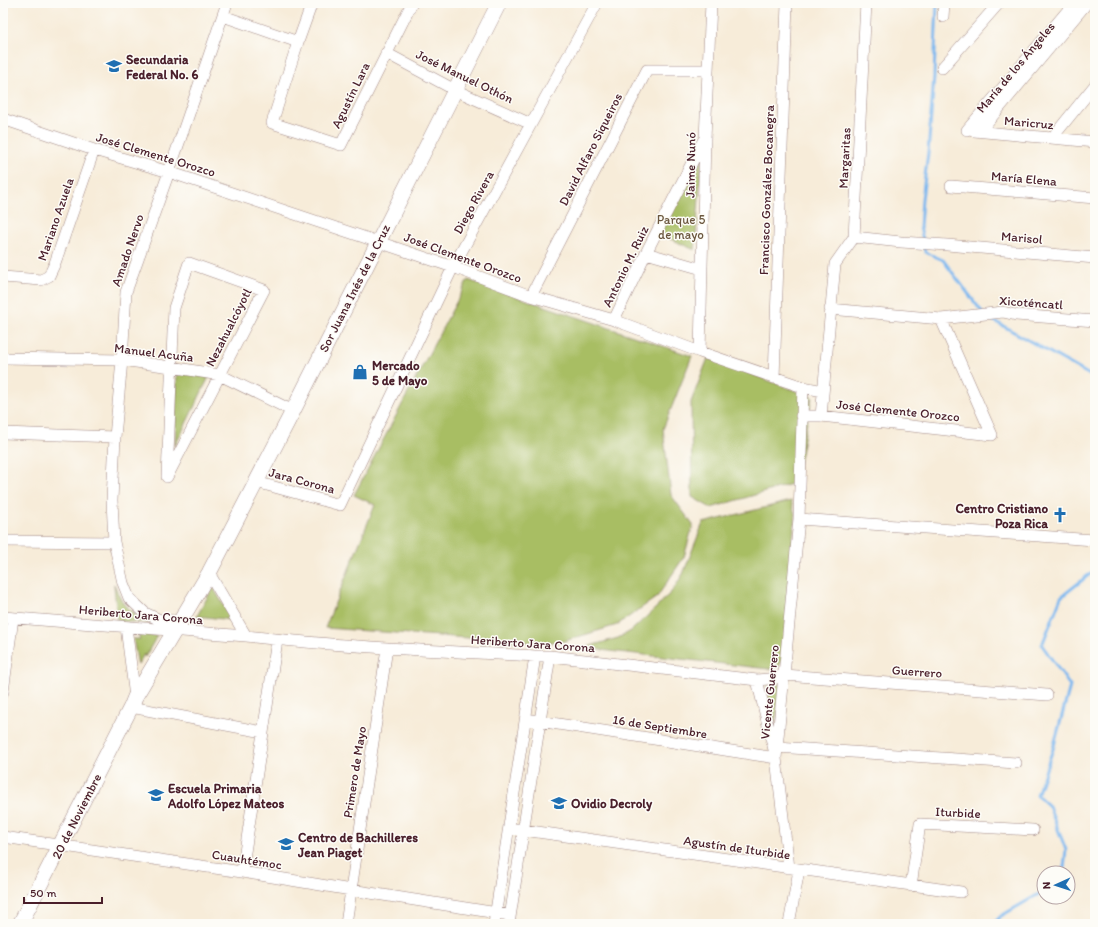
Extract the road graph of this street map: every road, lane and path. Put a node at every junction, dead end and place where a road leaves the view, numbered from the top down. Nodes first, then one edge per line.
1 (227, 3) edge
2 (312, 3) edge
3 (412, 3) edge
4 (499, 3) edge
5 (597, 3) edge
6 (711, 3) edge
7 (788, 3) edge
8 (866, 3) edge
9 (944, 3) edge
10 (999, 3) edge
11 (1074, 3) edge
12 (1087, 3) edge
13 (223, 16) junction
14 (943, 17) dead end
15 (298, 42) junction
16 (386, 53) junction
17 (942, 68) dead end
18 (708, 70) junction
19 (1095, 85) edge
20 (455, 90) junction
21 (3, 119) edge
22 (531, 124) junction
23 (964, 130) joint
24 (980, 132) junction
25 (1052, 138) junction
26 (705, 139) junction
27 (1095, 142) edge
28 (94, 150) junction
29 (169, 172) junction
30 (950, 186) dead end
31 (1095, 198) edge
32 (854, 237) junction
33 (378, 242) junction
34 (646, 253) junction
35 (1095, 258) edge
36 (452, 267) junction
37 (702, 269) junction
38 (3, 277) edge
39 (531, 296) junction
40 (830, 309) junction
41 (941, 319) junction
42 (614, 320) junction
43 (1095, 321) edge
44 (700, 352) junction
45 (3, 358) edge
46 (122, 360) junction
47 (172, 367) junction
48 (220, 375) junction
49 (774, 378) junction
50 (803, 387) junction
51 (823, 391) junction
52 (293, 411) junction
53 (802, 416) junction
54 (821, 416) junction
55 (3, 433) edge
56 (115, 437) junction
57 (256, 482) junction
58 (340, 505) joint
59 (799, 519) junction
60 (3, 540) edge
61 (1094, 540) edge
62 (114, 542) junction
63 (209, 573) junction
64 (8, 617) edge
65 (177, 626) junction
66 (126, 627) junction
67 (246, 636) junction
68 (277, 640) junction
69 (387, 648) junction
70 (535, 656) junction
71 (550, 656) junction
72 (785, 675) junction
73 (758, 680) junction
74 (3, 692) edge
75 (1047, 695) dead end
76 (133, 702) junction
77 (526, 719) junction
78 (540, 721) junction
79 (263, 732) junction
80 (777, 752) junction
81 (1016, 763) dead end
82 (509, 828) junction
83 (523, 830) junction
84 (1033, 830) dead end
85 (3, 837) edge
86 (61, 845) junction
87 (794, 869) junction
88 (242, 872) junction
89 (911, 886) junction
90 (351, 890) junction
91 (961, 892) dead end
92 (496, 913) junction
93 (509, 920) edge
94 (20, 924) edge
95 (346, 924) edge
96 (494, 924) edge
97 (789, 924) edge

1 - 13 street, Amado Nervo
2 - 15 street, Agustín Lara
3 - 16 street, Agustín Lara
4 - 20 main road, Sor Juana Inés de la Cruz
5 - 22 street, Diego Rivera
6 - 18 street, Jaime Nunó
7 - 49 street, Francisco González Bocanegra
8 - 32 street, Margaritas
9 - 14 street
10 - 17 street
11 - 23 street, María de los Ángeles
12 - 24 street, María de los Ángeles
13 - 15 street
13 - 29 street, Amado Nervo
15 - 16 street, Agustín Lara
16 - 20 street, José Manuel Othón
18 - 26 street, Jaime Nunó
18 - 39 street, David Alfaro Siqueiros
19 - 25 street
20 - 22 street, José Manuel Othón
20 - 33 main road, Sor Juana Inés de la Cruz
21 - 28 street, José Clemente Orozco
22 - 36 street, Diego Rivera
23 - 24 street, Maricruz
24 - 25 street, Maricruz
25 - 27 street, Maricruz
26 - 34 street, Antonio M. Ruiz
26 - 37 street, Jaime Nunó
28 - 29 street, José Clemente Orozco
28 - 38 street, Mariano Azuela
29 - 33 street, José Clemente Orozco
29 - 46 street, Amado Nervo
30 - 31 street, María Elena
32 - 35 street, Marisol
32 - 40 street
33 - 36 street, José Clemente Orozco
33 - 52 main road, Sor Juana Inés de la Cruz
34 - 37 street
34 - 42 street, Antonio M. Ruiz
36 - 39 street, José Clemente Orozco
36 - 58 street, Diego Rivera
37 - 44 street, Jaime Nunó
39 - 42 street, José Clemente Orozco
40 - 41 street
40 - 51 street
41 - 43 street, Xicoténcatl
41 - 54 street, José Clemente Orozco
42 - 44 street, José Clemente Orozco
44 - 49 street, José Clemente Orozco
45 - 46 street, Manuel Acuña
46 - 47 street, Manuel Acuña
46 - 56 street, Amado Nervo
47 - 48 street, Manuel Acuña
47 - 48 street, Nezahualcóyotl
47 - 48 street, Nezahualcóyotl
48 - 52 street, Manuel Acuña
49 - 50 street, José Clemente Orozco
50 - 51 street, José Clemente Orozco
50 - 53 street, Vicente Guerrero
51 - 54 street
52 - 57 main road, Sor Juana Inés de la Cruz
53 - 54 street, José Clemente Orozco
53 - 59 street, Vicente Guerrero
55 - 56 street
56 - 62 street, Amado Nervo
57 - 58 street, Jara Corona
57 - 63 main road, Sor Juana Inés de la Cruz
59 - 61 street
59 - 72 street, Vicente Guerrero
60 - 62 street
62 - 65 street, Amado Nervo
63 - 65 main road, Sor Juana Inés de la Cruz
63 - 67 street
64 - 66 street, Heriberto Jara Corona
64 - 74 street
65 - 66 street, Heriberto Jara Corona
65 - 67 street, Heriberto Jara Corona
65 - 76 main road, 20 de Noviembre
66 - 76 street
67 - 68 street, Heriberto Jara Corona
68 - 69 street, Heriberto Jara Corona
68 - 79 street
69 - 70 street, Heriberto Jara Corona
69 - 90 street, Primero de Mayo
70 - 71 street, Heriberto Jara Corona
70 - 77 street
71 - 73 street, Heriberto Jara Corona
71 - 78 street
72 - 73 street, Heriberto Jara Corona
72 - 75 street, Guerrero
72 - 80 street, Vicente Guerrero
73 - 80 street, Vicente Guerrero
76 - 79 street
76 - 86 main road, 20 de Noviembre
77 - 78 street, 16 de Septiembre
77 - 82 street
78 - 80 street, 16 de Septiembre
78 - 83 street
79 - 88 street
80 - 81 street
80 - 87 street, Vicente Guerrero
82 - 83 street, Agustín de Iturbide
82 - 92 street
83 - 87 street, Agustín de Iturbide
83 - 93 street
84 - 89 street, Iturbide
85 - 86 street, Cuauhtémoc
86 - 88 street, Cuauhtémoc
86 - 94 main road, 20 de Noviembre
87 - 89 street, Agustín de Iturbide
87 - 97 street, Vicente Guerrero
88 - 90 street, Cuauhtémoc
89 - 91 street, Agustín de Iturbide
90 - 92 street, Cuauhtémoc
90 - 95 street, Primero de Mayo
92 - 93 street, Cuauhtémoc
92 - 96 street

